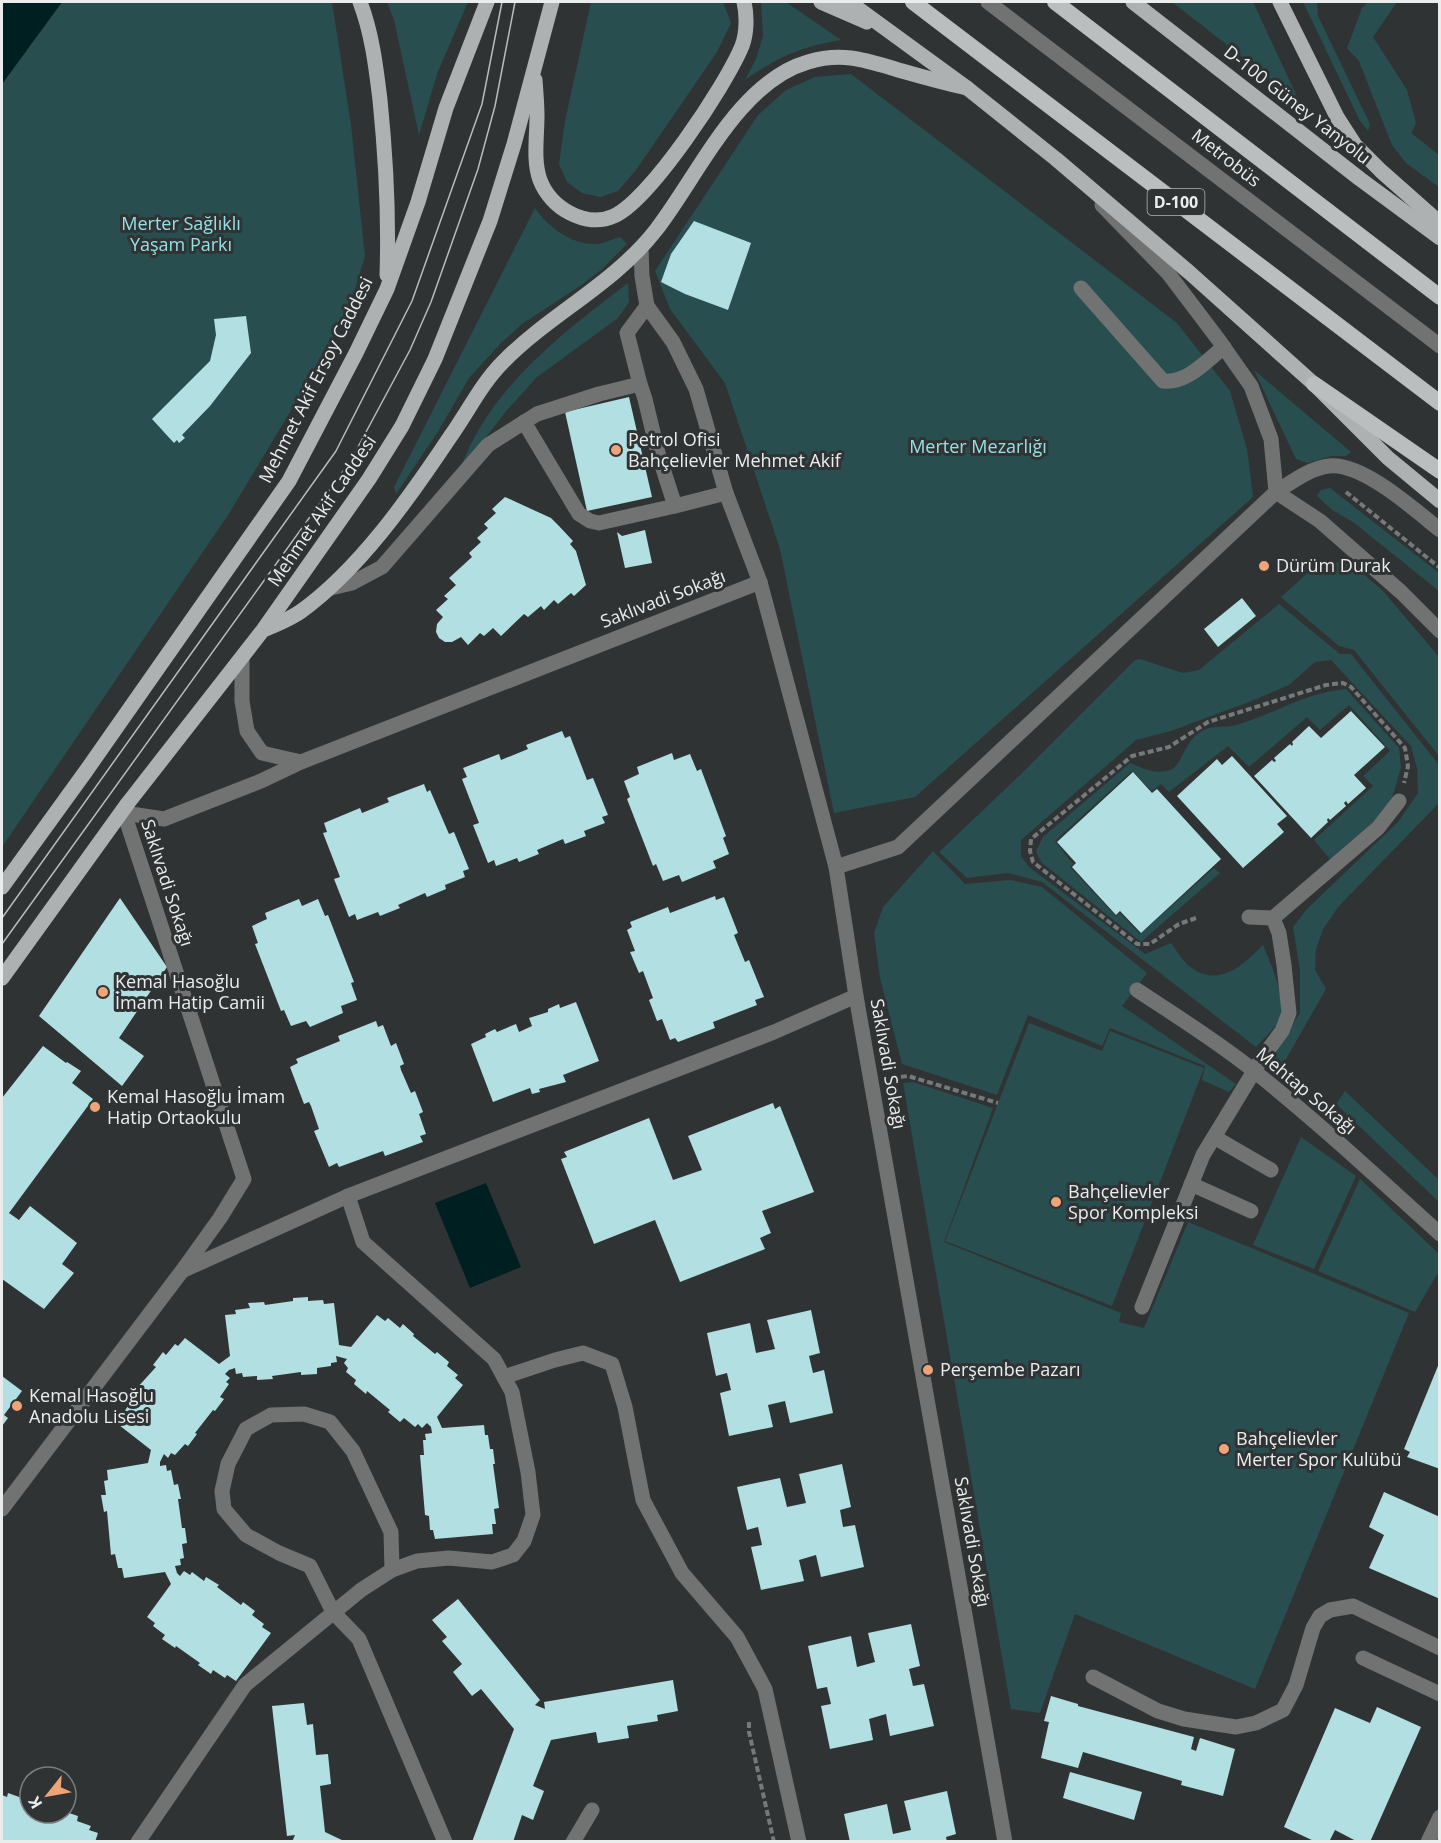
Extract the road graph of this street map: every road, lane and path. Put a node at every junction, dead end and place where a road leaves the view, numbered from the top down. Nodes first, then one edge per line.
1 (360, 2) edge
2 (487, 2) edge
3 (552, 2) edge
4 (744, 2) edge
5 (821, 2) edge
6 (849, 2) edge
7 (913, 2) edge
8 (988, 2) edge
9 (1055, 2) edge
10 (1133, 2) edge
11 (1280, 2) edge
12 (887, 31) junction
13 (534, 65) junction
14 (967, 88) junction
15 (1056, 159) junction
16 (1440, 223) edge
17 (1440, 238) edge
18 (641, 248) junction
19 (1082, 288) dead end
20 (387, 289) junction
21 (1440, 297) edge
22 (647, 306) junction
23 (1440, 346) edge
24 (1224, 347) junction
25 (640, 384) junction
26 (1314, 384) junction
27 (1440, 403) edge
28 (524, 422) junction
29 (1317, 469) junction
30 (1440, 471) edge
31 (1276, 492) junction
32 (726, 493) junction
33 (1440, 501) edge
34 (675, 506) junction
35 (1440, 530) edge
36 (1440, 567) edge
37 (760, 582) junction
38 (331, 588) junction
39 (263, 630) junction
40 (1440, 631) edge
41 (242, 658) junction
42 (301, 762) junction
43 (1399, 801) joint
44 (836, 867) junction
45 (2, 887) edge
46 (1249, 917) dead end
47 (1196, 918) dead end
48 (1273, 918) junction
49 (2, 978) edge
50 (1137, 990) dead end
51 (856, 996) junction
52 (1255, 1072) junction
53 (908, 1076) dead end
54 (998, 1103) dead end
55 (1214, 1137) junction
56 (1271, 1170) dead end
57 (1191, 1184) junction
58 (348, 1196) junction
59 (1251, 1211) dead end
60 (1440, 1234) edge
61 (182, 1271) junction
62 (1142, 1306) dead end
63 (504, 1377) junction
64 (2, 1509) edge
65 (392, 1570) junction
66 (333, 1612) junction
67 (1440, 1648) edge
68 (1363, 1658) dead end
69 (1093, 1677) dead end
70 (1440, 1694) edge
71 (592, 1810) dead end
72 (1440, 1817) edge
73 (138, 1842) edge
74 (445, 1842) edge
75 (573, 1842) edge
76 (799, 1842) edge
77 (1005, 1842) edge
78 (1428, 1842) edge

1 - 20 main road
2 - 20 main road, Mehmet Akif Ersoy Caddesi
3 - 13 main road, Mehmet Akif Caddesi
4 - 13 main road
5 - 12 main road
6 - 12 main road
7 - 27 highway, D-100
8 - 23 street, Metrobüs
9 - 21 highway
10 - 17 main road, D-100 Güney Yanyolu
11 - 16 main road
12 - 14 main road
13 - 39 main road, Mehmet Akif Caddesi
14 - 15 main road
14 - 18 main road
15 - 24 street
15 - 26 main road
18 - 22 street
18 - 38 main road
19 - 24 street
20 - 45 main road, Mehmet Akif Ersoy Caddesi
22 - 25 street
22 - 32 street
24 - 31 street
25 - 28 street
25 - 34 street
26 - 30 highway
26 - 33 main road
28 - 34 street
28 - 38 street
29 - 31 street
29 - 35 street
29 - 36 path
31 - 40 street
31 - 44 street
32 - 34 street
32 - 37 street
37 - 42 street, Saklıvadi Sokağı
37 - 44 street, Saklıvadi Sokağı
38 - 39 main road
39 - 41 main road, Mehmet Akif Caddesi
41 - 42 street
41 - 49 main road, Mehmet Akif Caddesi
42 - 61 street, Saklıvadi Sokağı
43 - 47 path
43 - 48 street
44 - 51 street, Saklıvadi Sokağı
46 - 48 street
48 - 52 street
50 - 52 street, Mehtap Sokağı
51 - 58 street
51 - 77 street, Saklıvadi Sokağı
52 - 55 street
52 - 60 street, Mehtap Sokağı
53 - 54 path
55 - 56 street
55 - 57 street
57 - 59 street
57 - 62 street
58 - 61 street
58 - 63 street
61 - 64 street, Saklıvadi Sokağı
63 - 65 street
63 - 76 street
65 - 66 street
65 - 66 street
66 - 73 street
66 - 74 street
67 - 69 street
68 - 70 street
71 - 75 street
72 - 78 street

